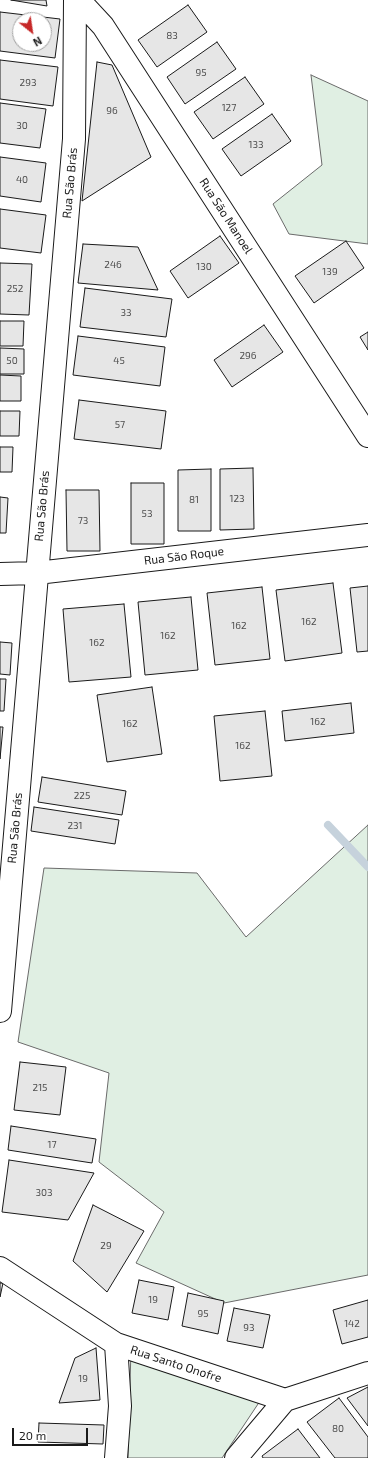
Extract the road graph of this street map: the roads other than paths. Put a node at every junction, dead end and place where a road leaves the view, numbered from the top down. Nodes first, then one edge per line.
1 (75, 0) edge
2 (79, 0) edge
3 (368, 436) edge
4 (368, 535) edge
5 (0, 574) edge
6 (36, 574) junction
7 (0, 1011) edge
8 (0, 1268) edge
9 (116, 1344) junction
10 (368, 1373) edge
11 (285, 1400) junction
12 (116, 1458) edge
13 (236, 1458) edge

1 - 6 street, Rua São Brás
2 - 3 street, Rua São Manoel
4 - 6 street, Rua São Roque
5 - 6 street, Rua São Roque
6 - 7 street, Rua São Brás
8 - 9 street, Rua Santo Onofre
9 - 11 street, Rua Santo Onofre
9 - 12 street
10 - 11 street
11 - 13 street

